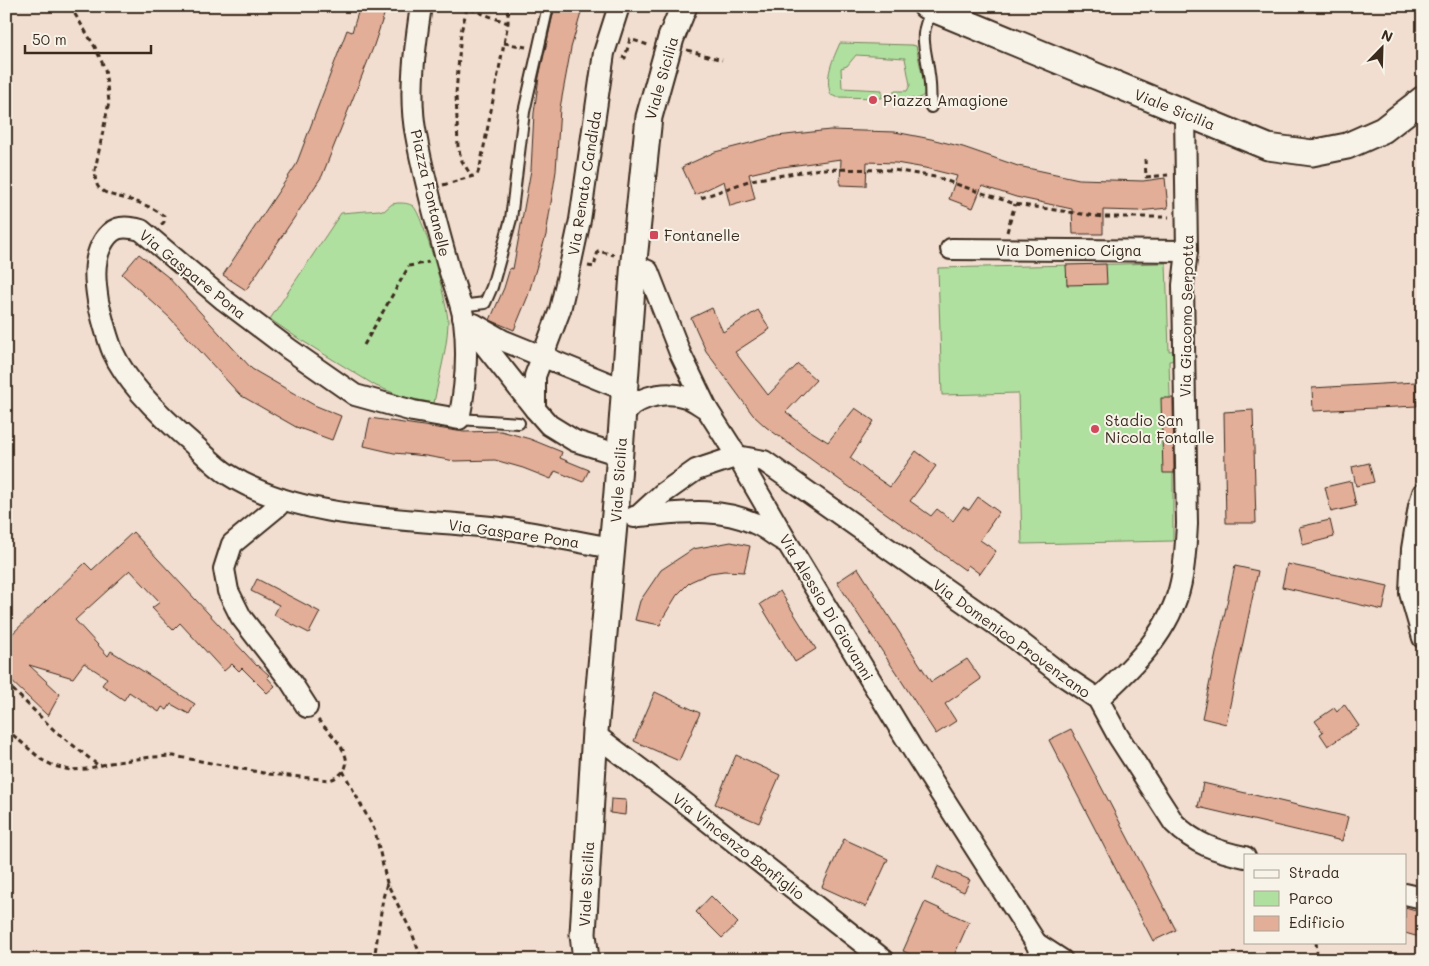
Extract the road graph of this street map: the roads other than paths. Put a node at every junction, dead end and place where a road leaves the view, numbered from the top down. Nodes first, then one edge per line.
1 (421, 6) edge
2 (548, 6) edge
3 (619, 6) edge
4 (684, 6) edge
5 (929, 8) edge
6 (1423, 99) edge
7 (930, 107) dead end
8 (1185, 113) junction
9 (951, 249) dead end
10 (1187, 251) junction
11 (634, 263) junction
12 (462, 312) junction
13 (542, 357) junction
14 (625, 390) junction
15 (535, 409) junction
16 (707, 409) junction
17 (459, 419) junction
18 (622, 421) junction
19 (519, 423) dead end
20 (620, 455) junction
21 (733, 458) junction
22 (1423, 493) edge
23 (281, 499) junction
24 (638, 516) junction
25 (613, 536) junction
26 (787, 542) junction
27 (1423, 638) edge
28 (1098, 700) junction
29 (306, 707) road end
30 (595, 731) junction
31 (1244, 857) edge
32 (1406, 894) edge
33 (1423, 898) edge
34 (1040, 951) edge
35 (586, 960) edge
36 (884, 960) edge
37 (1062, 960) edge

1 - 12 street, Piazza Fontanelle
2 - 12 lane
3 - 13 street, Via Renato Candida
4 - 11 street, Viale Sicilia
5 - 7 lane
5 - 8 street, Viale Sicilia
6 - 8 street, Viale Sicilia
8 - 10 street, Via Giacomo Serpotta
9 - 10 street, Via Domenico Cigna
10 - 28 street, Via Giacomo Serpotta
11 - 14 street, Viale Sicilia
11 - 16 street, Via Alessio Di Giovanni
12 - 13 street
12 - 15 street
12 - 17 street
13 - 14 street
13 - 15 street, Via Renato Candida
14 - 18 street, Viale Sicilia
15 - 20 street
16 - 18 street
16 - 21 street, Via Alessio Di Giovanni
17 - 19 lane
17 - 23 street, Via Gaspare Pona
18 - 20 street, Viale Sicilia
20 - 25 street, Viale Sicilia
21 - 24 street
21 - 26 street, Via Alessio Di Giovanni
21 - 28 street, Via Domenico Provenzano
22 - 27 street
23 - 25 street, Via Gaspare Pona
23 - 29 street
24 - 25 street
24 - 26 street
25 - 30 street, Viale Sicilia
26 - 34 street, Via Alessio Di Giovanni
28 - 31 street, Via Domenico Provenzano
30 - 35 street, Viale Sicilia
30 - 36 street, Via Vincenzo Bonfiglio
32 - 33 street
34 - 37 street, Via Alessio Di Giovanni

